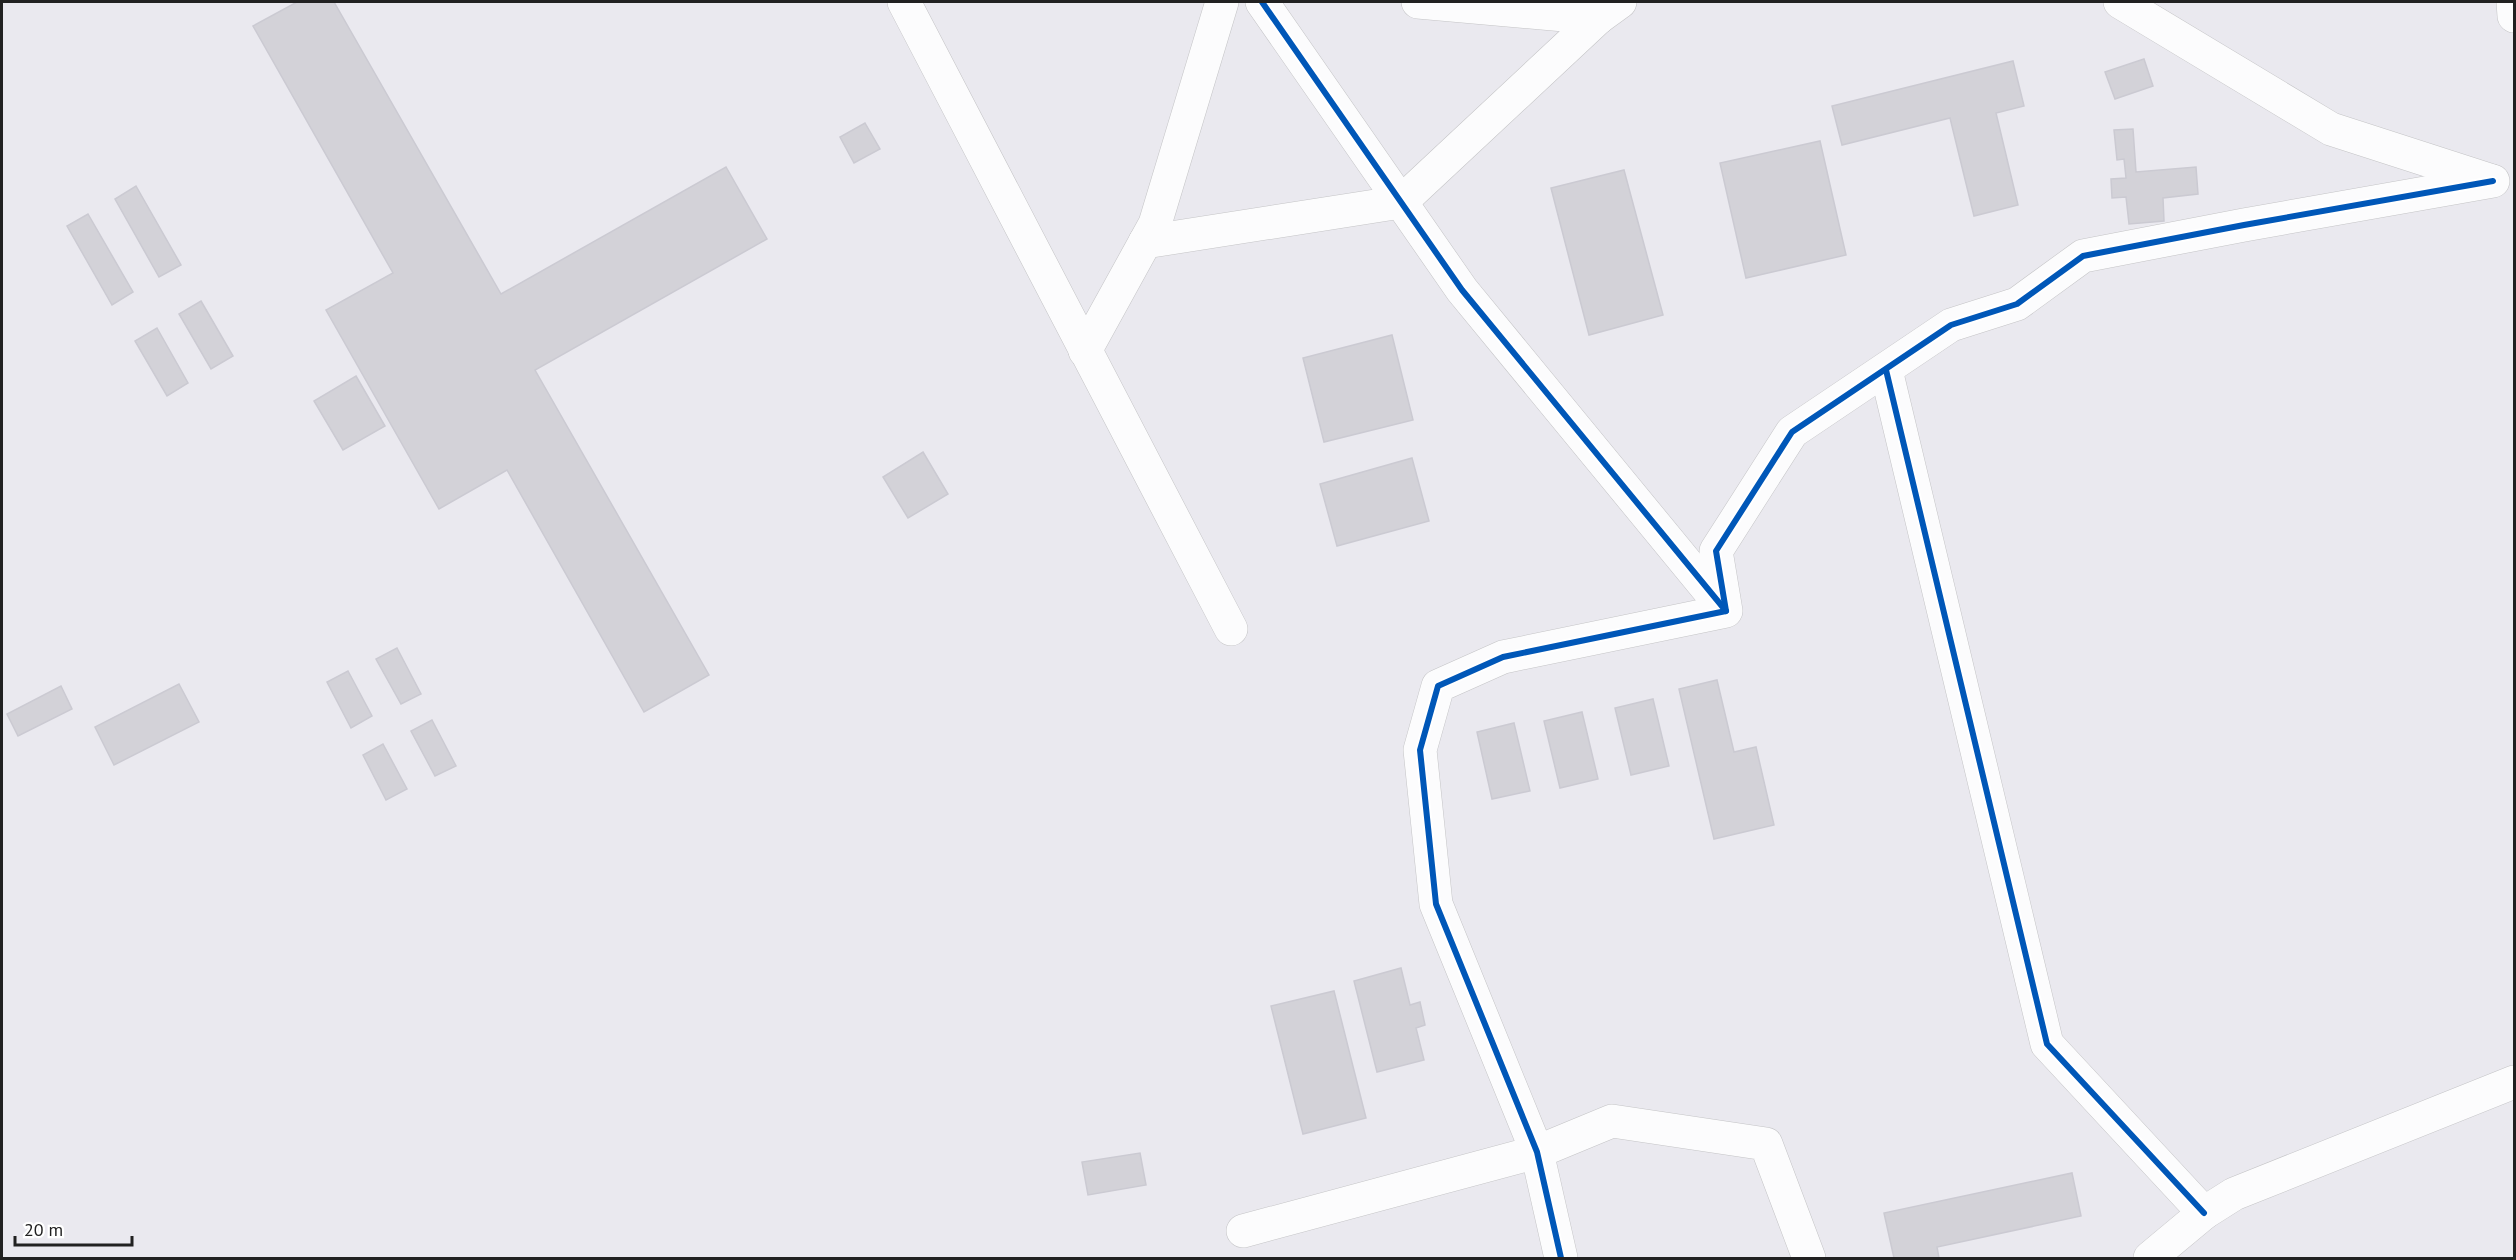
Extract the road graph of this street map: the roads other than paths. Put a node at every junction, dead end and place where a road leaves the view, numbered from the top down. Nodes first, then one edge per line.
1 (904, 2) edge
2 (1222, 2) edge
3 (1262, 2) edge
4 (1418, 2) edge
5 (2120, 2) edge
6 (2513, 2) edge
7 (1609, 10) edge
8 (2514, 16) edge
9 (2504, 181) edge
10 (1401, 202) junction
11 (1145, 243) junction
12 (1085, 351) junction
13 (1886, 370) junction
14 (1726, 611) junction
15 (1231, 629) dead end
16 (2514, 1082) edge
17 (1538, 1152) junction
18 (2204, 1213) junction
19 (1243, 1231) dead end
20 (1561, 1258) edge
21 (1809, 1258) edge
22 (2150, 1258) edge

1 - 12 street
2 - 11 street
3 - 10 street
4 - 7 street
5 - 9 street
6 - 8 street
7 - 10 street
9 - 13 street
10 - 11 street
10 - 14 street
11 - 12 street
12 - 15 street
13 - 14 street
13 - 18 street
14 - 17 street
16 - 18 street
17 - 19 street
17 - 20 street
17 - 21 street
18 - 22 street

